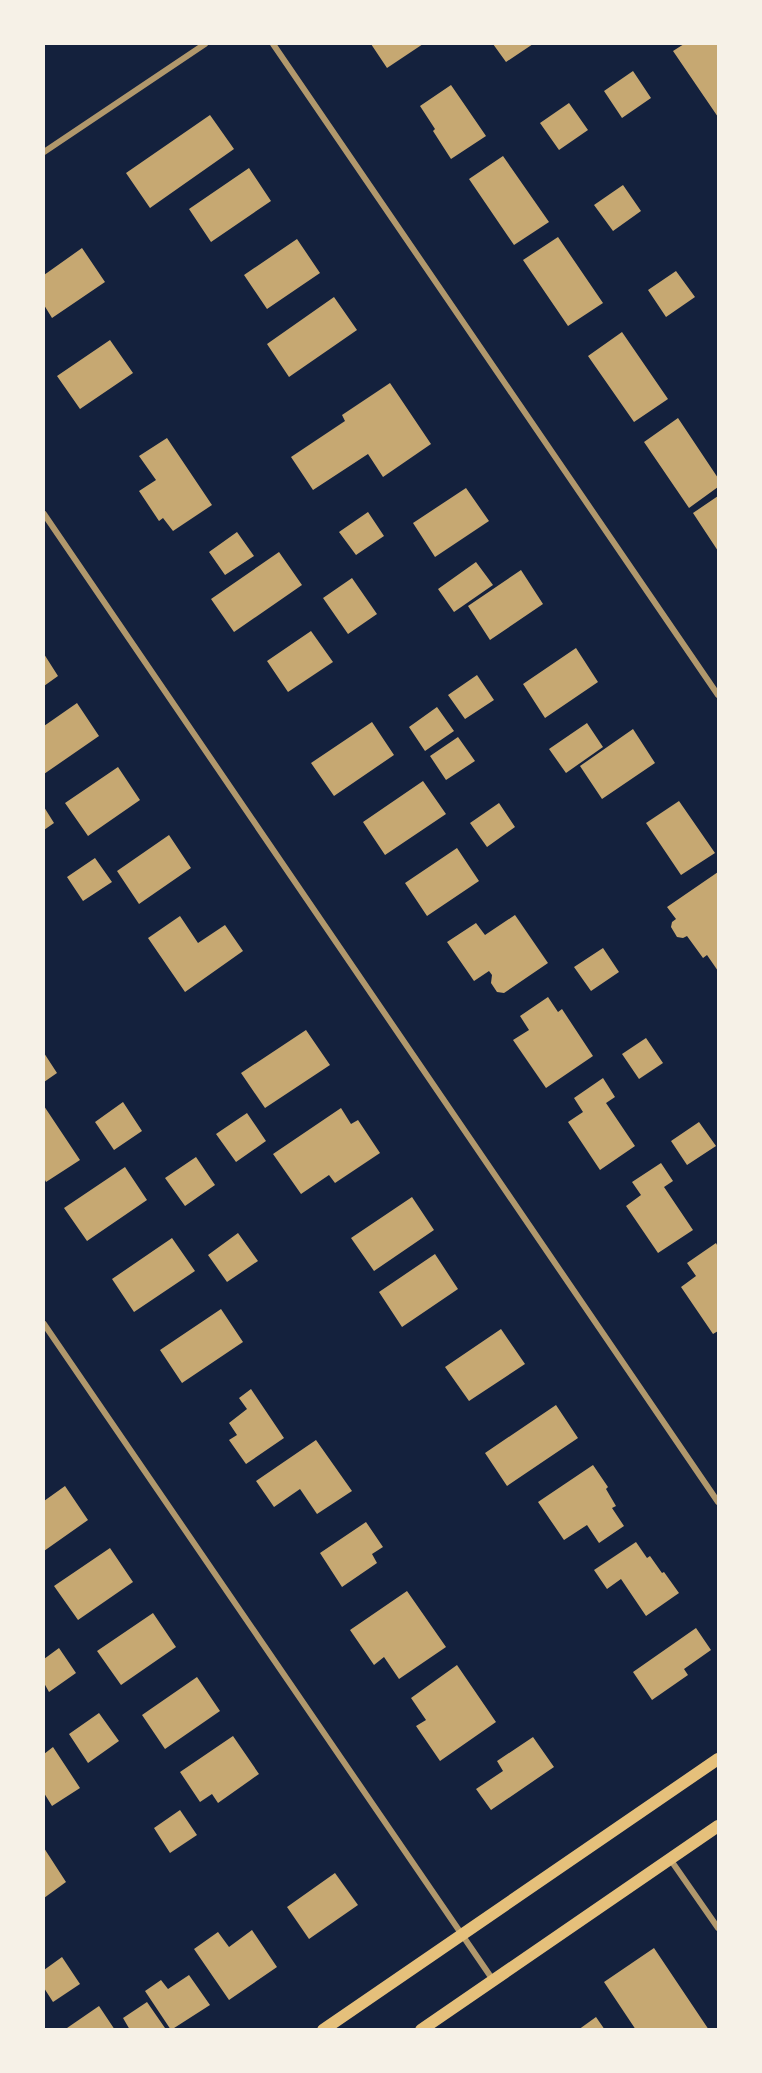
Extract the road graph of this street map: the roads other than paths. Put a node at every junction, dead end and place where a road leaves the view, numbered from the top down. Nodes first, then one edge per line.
1 (206, 44) edge
2 (273, 44) edge
3 (44, 152) edge
4 (44, 514) edge
5 (718, 695) edge
6 (44, 1324) edge
7 (718, 1502) edge
8 (718, 1759) edge
9 (718, 1826) edge
10 (670, 1859) junction
11 (718, 1929) edge
12 (462, 1935) junction
13 (493, 1980) junction
14 (323, 2030) edge
15 (421, 2030) edge

1 - 3 street
2 - 5 street
4 - 7 street
6 - 12 street
8 - 12 main road
9 - 10 main road
10 - 11 street
10 - 13 main road
12 - 13 street
12 - 14 main road
13 - 15 main road

